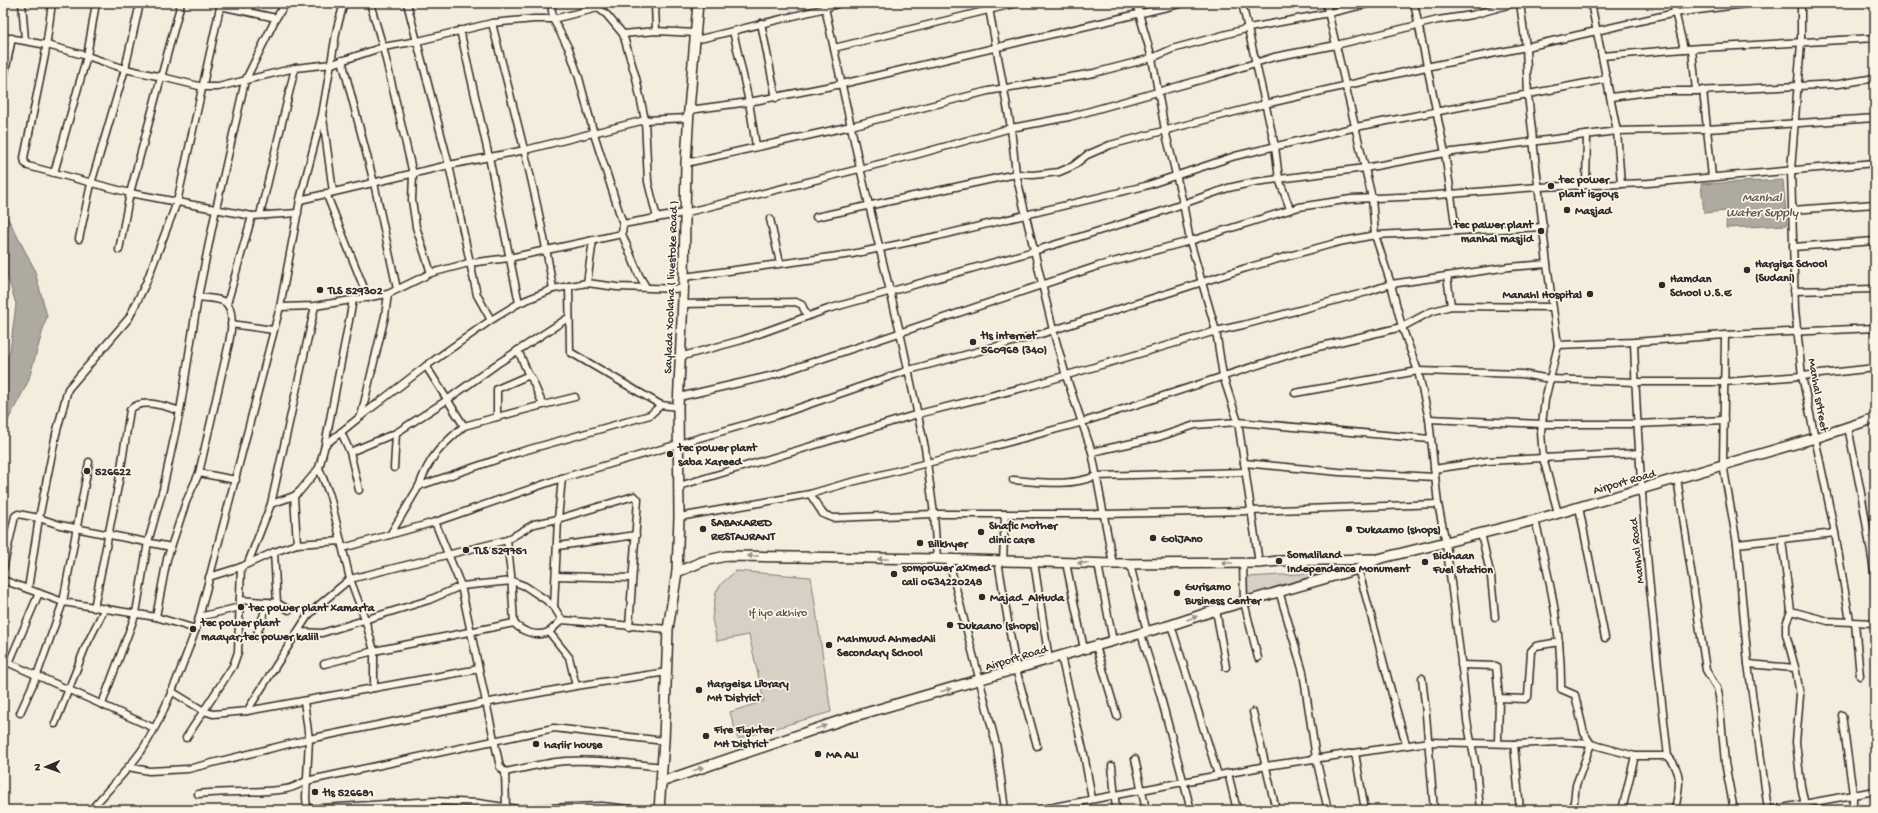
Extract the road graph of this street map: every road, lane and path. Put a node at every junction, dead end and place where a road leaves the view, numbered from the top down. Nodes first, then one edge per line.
1 (22, 3) edge
2 (52, 3) edge
3 (96, 3) edge
4 (140, 3) edge
5 (181, 3) edge
6 (251, 3) edge
7 (286, 3) edge
8 (344, 3) edge
9 (370, 3) edge
10 (407, 3) edge
11 (550, 3) edge
12 (655, 3) edge
13 (698, 3) edge
14 (840, 3) edge
15 (988, 3) edge
16 (1017, 3) edge
17 (1136, 3) edge
18 (1184, 3) edge
19 (1242, 3) edge
20 (1326, 3) edge
21 (1371, 3) edge
22 (1414, 3) edge
23 (1515, 3) edge
24 (1520, 3) edge
25 (1591, 3) edge
26 (1673, 3) edge
27 (1753, 3) edge
28 (1801, 3) edge
29 (221, 4) edge
30 (598, 6) edge
31 (825, 6) edge
32 (990, 10) junction
33 (248, 11) junction
34 (1329, 13) junction
35 (1675, 13) junction
36 (1139, 15) junction
37 (276, 18) junction
38 (553, 19) junction
39 (492, 23) junction
40 (761, 23) junction
41 (1418, 25) junction
42 (1249, 28) junction
43 (460, 30) junction
44 (1597, 30) junction
45 (656, 31) junction
46 (733, 31) junction
47 (623, 34) junction
48 (696, 36) junction
49 (3, 37) edge
50 (12, 38) junction
51 (1875, 38) edge
52 (25, 40) junction
53 (418, 41) junction
54 (1801, 43) junction
55 (47, 45) junction
56 (1336, 45) junction
57 (383, 47) junction
58 (1526, 47) junction
59 (834, 48) junction
60 (996, 48) junction
61 (1684, 49) junction
62 (1692, 49) junction
63 (87, 56) junction
64 (1602, 56) junction
65 (1152, 58) junction
66 (342, 60) junction
67 (1255, 63) junction
68 (332, 64) junction
69 (1426, 67) junction
70 (295, 68) junction
71 (125, 69) junction
72 (162, 77) junction
73 (1875, 78) edge
74 (1607, 79) junction
75 (245, 81) junction
76 (3, 82) edge
77 (842, 84) junction
78 (1346, 85) junction
79 (1797, 85) junction
80 (203, 87) junction
81 (1003, 89) junction
82 (1158, 90) junction
83 (1699, 90) junction
84 (1528, 95) junction
85 (1611, 97) junction
86 (776, 98) junction
87 (749, 102) junction
88 (1265, 104) junction
89 (1436, 111) junction
90 (688, 114) junction
91 (322, 115) junction
92 (1875, 118) edge
93 (645, 120) junction
94 (1795, 124) junction
95 (851, 126) junction
96 (1356, 127) junction
97 (1011, 128) junction
98 (1707, 129) junction
99 (1165, 130) junction
100 (1617, 131) junction
101 (594, 134) junction
102 (1587, 135) junction
103 (1533, 141) junction
104 (756, 146) junction
105 (1275, 146) junction
106 (526, 150) junction
107 (1445, 153) junction
108 (489, 157) junction
109 (686, 163) junction
110 (1875, 163) edge
111 (449, 165) junction
112 (860, 168) junction
113 (1365, 168) junction
114 (1792, 170) junction
115 (54, 173) junction
116 (413, 174) junction
117 (1016, 174) junction
118 (1176, 176) junction
119 (1712, 178) junction
120 (1279, 179) junction
121 (374, 183) junction
122 (91, 184) junction
123 (1621, 184) junction
124 (1586, 185) junction
125 (1538, 187) junction
126 (334, 192) junction
127 (130, 193) junction
128 (326, 193) junction
129 (1451, 193) junction
130 (1372, 198) junction
131 (300, 200) junction
132 (177, 202) junction
133 (1183, 203) junction
134 (1875, 204) edge
135 (869, 205) junction
136 (216, 209) junction
137 (1290, 209) junction
138 (1792, 210) junction
139 (298, 213) junction
140 (684, 213) junction
141 (260, 215) junction
142 (1027, 215) junction
143 (252, 216) junction
144 (816, 217) dead end
145 (657, 218) junction
146 (770, 219) dead end
147 (623, 224) junction
148 (1544, 227) junction
149 (1456, 231) junction
150 (622, 234) junction
151 (1374, 235) junction
152 (79, 239) dead end
153 (593, 240) junction
154 (1190, 241) junction
155 (1875, 241) edge
156 (880, 248) junction
157 (1793, 248) junction
158 (119, 250) dead end
159 (547, 250) junction
160 (1034, 251) junction
161 (509, 258) junction
162 (469, 263) junction
163 (780, 264) junction
164 (1547, 264) junction
165 (431, 273) junction
166 (1447, 276) junction
167 (684, 278) junction
168 (1202, 282) junction
169 (588, 283) junction
170 (1043, 284) junction
171 (1391, 284) junction
172 (569, 286) junction
173 (646, 287) junction
174 (397, 289) junction
175 (553, 289) junction
176 (683, 289) junction
177 (1875, 289) edge
178 (1794, 291) junction
179 (890, 292) junction
180 (388, 294) junction
181 (198, 297) junction
182 (368, 298) junction
183 (353, 300) junction
184 (519, 303) junction
185 (227, 304) junction
186 (682, 304) junction
187 (315, 306) junction
188 (1451, 306) junction
189 (280, 307) junction
190 (1552, 307) junction
191 (808, 316) junction
192 (568, 318) junction
193 (490, 320) junction
194 (231, 324) junction
195 (1402, 326) junction
196 (1875, 328) edge
197 (273, 330) junction
198 (1053, 330) junction
199 (1216, 331) junction
200 (900, 332) junction
201 (1798, 333) junction
202 (1725, 335) junction
203 (1634, 342) junction
204 (1558, 345) junction
205 (518, 350) junction
206 (680, 357) junction
207 (426, 366) junction
208 (1875, 368) edge
209 (908, 370) junction
210 (1418, 371) junction
211 (529, 376) junction
212 (1066, 376) junction
213 (1223, 376) junction
214 (1802, 376) junction
215 (1550, 379) junction
216 (1635, 382) junction
217 (1724, 382) junction
218 (1295, 393) dead end
219 (678, 396) junction
220 (575, 397) dead end
221 (447, 400) junction
222 (543, 405) junction
223 (661, 405) junction
224 (678, 408) junction
225 (180, 412) junction
226 (918, 414) junction
227 (361, 416) junction
228 (497, 417) junction
229 (1875, 418) edge
230 (1430, 419) junction
231 (1724, 420) junction
232 (1083, 422) junction
233 (1238, 422) junction
234 (1542, 424) junction
235 (1638, 424) junction
236 (464, 426) junction
237 (1848, 427) junction
238 (341, 432) junction
239 (396, 433) junction
240 (1814, 438) junction
241 (1430, 439) junction
242 (325, 445) junction
243 (678, 445) junction
244 (350, 452) junction
245 (1092, 452) junction
246 (1640, 453) junction
247 (1543, 458) junction
248 (89, 462) dead end
249 (927, 464) junction
250 (1244, 464) junction
251 (1723, 464) junction
252 (319, 468) junction
253 (394, 468) dead end
254 (1434, 469) junction
255 (1246, 472) junction
256 (200, 473) junction
257 (1096, 476) junction
258 (1435, 477) junction
259 (562, 478) junction
260 (1677, 478) junction
261 (236, 480) junction
262 (1013, 480) dead end
263 (419, 486) junction
264 (679, 486) junction
265 (1641, 489) junction
266 (359, 490) dead end
267 (810, 494) junction
268 (294, 496) junction
269 (271, 504) junction
270 (1438, 504) junction
271 (1579, 507) junction
272 (1251, 511) junction
273 (1558, 513) junction
274 (934, 514) junction
275 (1005, 514) junction
276 (1103, 514) junction
277 (679, 517) junction
278 (39, 518) junction
279 (558, 519) junction
280 (1535, 520) junction
281 (435, 522) junction
282 (76, 527) junction
283 (1481, 532) junction
284 (109, 533) junction
285 (1835, 533) junction
286 (390, 535) junction
287 (636, 535) junction
288 (507, 540) junction
289 (1782, 540) junction
290 (148, 542) junction
291 (1446, 543) junction
292 (297, 544) junction
293 (1738, 544) junction
294 (342, 545) junction
295 (558, 546) junction
296 (171, 547) junction
297 (274, 552) junction
298 (447, 554) junction
299 (937, 559) junction
300 (1378, 559) junction
301 (949, 561) junction
302 (1000, 562) junction
303 (1034, 562) junction
304 (248, 563) junction
305 (1066, 563) junction
306 (1243, 563) junction
307 (1259, 563) junction
308 (1098, 564) junction
309 (1113, 564) junction
310 (1130, 564) junction
311 (242, 567) junction
312 (3, 569) edge
313 (1358, 569) junction
314 (677, 572) junction
315 (556, 576) junction
316 (209, 577) junction
317 (632, 578) junction
318 (1875, 578) edge
319 (350, 579) junction
320 (3, 580) edge
321 (512, 581) junction
322 (461, 586) junction
323 (28, 589) junction
324 (1279, 591) junction
325 (38, 593) junction
326 (240, 600) junction
327 (63, 602) junction
328 (268, 602) junction
329 (1244, 602) junction
330 (277, 603) junction
331 (554, 606) junction
332 (240, 607) junction
333 (94, 608) junction
334 (105, 608) junction
335 (289, 610) dead end
336 (1216, 610) junction
337 (1791, 611) junction
338 (136, 613) junction
339 (156, 617) junction
340 (199, 617) junction
341 (1495, 617) dead end
342 (365, 618) junction
343 (562, 620) junction
344 (1853, 622) junction
345 (514, 623) junction
346 (1875, 623) edge
347 (1172, 625) junction
348 (629, 627) junction
349 (196, 629) junction
350 (668, 629) junction
351 (299, 632) junction
352 (471, 632) junction
353 (549, 632) junction
354 (1144, 633) junction
355 (256, 637) dead end
356 (1605, 638) dead end
357 (1113, 641) junction
358 (1559, 642) junction
359 (1096, 646) junction
360 (1084, 649) junction
361 (374, 651) junction
362 (1061, 656) junction
363 (1258, 658) dead end
364 (1049, 660) junction
365 (6, 662) edge
366 (324, 664) dead end
367 (1748, 664) junction
368 (1461, 665) junction
369 (1226, 667) dead end
370 (1795, 668) junction
371 (479, 669) junction
372 (1016, 669) junction
373 (667, 672) junction
374 (37, 676) junction
375 (1860, 676) dead end
376 (1422, 678) dead end
377 (980, 681) junction
378 (576, 686) junction
379 (374, 688) junction
380 (68, 689) junction
381 (171, 691) junction
382 (1499, 698) junction
383 (304, 701) junction
384 (485, 703) junction
385 (102, 704) junction
386 (204, 711) junction
387 (247, 711) junction
388 (1253, 712) dead end
389 (20, 713) dead end
390 (1842, 715) dead end
391 (1117, 716) dead end
392 (55, 724) dead end
393 (154, 728) junction
394 (186, 738) dead end
395 (309, 739) junction
396 (664, 740) junction
397 (494, 741) junction
398 (1429, 742) junction
399 (1470, 742) junction
400 (1498, 743) junction
401 (1406, 744) junction
402 (1514, 744) junction
403 (1591, 744) junction
404 (1037, 746) dead end
405 (1355, 753) junction
406 (1635, 756) junction
407 (1668, 756) junction
408 (1316, 758) junction
409 (1135, 759) dead end
410 (1112, 766) dead end
411 (1266, 766) junction
412 (128, 767) junction
413 (663, 767) junction
414 (505, 772) junction
415 (1228, 773) junction
416 (1218, 775) junction
417 (306, 781) junction
418 (1183, 781) junction
419 (661, 782) junction
420 (1141, 789) junction
421 (1875, 791) edge
422 (198, 794) dead end
423 (1853, 794) junction
424 (1115, 795) junction
425 (1092, 799) junction
426 (1080, 802) junction
427 (506, 807) junction
428 (1806, 807) edge
429 (307, 809) edge
430 (1053, 809) edge
431 (91, 810) edge
432 (637, 810) edge
433 (659, 810) edge
434 (1005, 810) edge
435 (1038, 810) edge
436 (1080, 810) edge
437 (1116, 810) edge
438 (1146, 810) edge
439 (1191, 810) edge
440 (1237, 810) edge
441 (1276, 810) edge
442 (1328, 810) edge
443 (1365, 810) edge
444 (1434, 810) edge
445 (1480, 810) edge
446 (1520, 810) edge
447 (1573, 810) edge
448 (1622, 810) edge
449 (1675, 810) edge
450 (1734, 810) edge
451 (1769, 810) edge
452 (1853, 810) edge

1 - 52 street
2 - 55 street
3 - 63 street
4 - 71 street
5 - 72 street
6 - 33 street
7 - 37 street
8 - 68 street
9 - 57 street
10 - 53 street
11 - 38 street
12 - 45 street
13 - 48 main road, Saylada Xoolaha ( livestoke Road )
14 - 31 street
15 - 32 street
16 - 32 street
17 - 36 street
18 - 36 street
19 - 42 street
20 - 34 street
21 - 34 street
22 - 41 street
23 - 41 street
24 - 58 street
25 - 44 street
26 - 35 street
27 - 35 street
28 - 54 street, Manhal srtreet
29 - 33 street
29 - 80 street
30 - 38 street
30 - 47 street
31 - 40 street
31 - 59 street
32 - 59 street
32 - 60 street
33 - 37 street
34 - 42 street
34 - 56 street
35 - 44 street
35 - 61 street
36 - 60 street
36 - 65 street
37 - 75 street
38 - 39 street
38 - 101 street
39 - 43 street
39 - 106 street
40 - 46 street
40 - 86 street
41 - 56 street
41 - 69 street
42 - 65 street
42 - 67 street
43 - 53 street
43 - 108 street
44 - 58 street
44 - 64 street
45 - 47 street
45 - 48 street
46 - 48 street
46 - 87 street
47 - 93 street
48 - 90 main road, Saylada Xoolaha ( livestoke Road )
49 - 50 street
50 - 52 street
50 - 76 street
51 - 54 street
52 - 55 street
53 - 57 street
53 - 111 street
54 - 62 street
54 - 79 street, Manhal srtreet
55 - 63 street
55 - 115 street
56 - 67 street
56 - 78 street
57 - 66 street
57 - 116 street
58 - 69 street
58 - 84 street
59 - 77 street
60 - 77 street
60 - 81 street
61 - 62 street
61 - 64 street
62 - 83 street
63 - 71 street
63 - 115 street
64 - 74 street
65 - 81 street
65 - 82 street
66 - 68 street
66 - 121 street
67 - 82 street
67 - 88 street
68 - 70 street
68 - 91 street
69 - 78 street
69 - 89 street
70 - 75 street
70 - 141 street
71 - 72 street
71 - 122 street
72 - 80 street
72 - 127 street
73 - 79 street
74 - 84 street
74 - 85 street
75 - 80 street
75 - 136 street
77 - 86 street
77 - 95 street
78 - 88 street
78 - 96 street
79 - 83 street
79 - 94 street, Manhal srtreet
80 - 132 street
81 - 95 street
81 - 97 street
82 - 97 street
82 - 99 street
83 - 85 street
83 - 98 street
84 - 89 street
84 - 103 street
85 - 100 street
86 - 87 street
87 - 90 street
87 - 104 street
88 - 99 street
88 - 105 street
89 - 96 street
89 - 107 street
90 - 93 street
90 - 109 main road, Saylada Xoolaha ( livestoke Road )
91 - 126 street
91 - 131 street
92 - 94 street
93 - 101 street
93 - 145 street
94 - 98 street
94 - 114 street, Manhal srtreet
95 - 104 street
95 - 112 street
96 - 105 street
96 - 113 street
97 - 112 street
97 - 117 street
98 - 100 street
98 - 119 street
99 - 117 street
99 - 118 street
100 - 102 street
100 - 123 street
101 - 106 street
101 - 147 street
102 - 103 street
102 - 124 street
103 - 107 street
103 - 125 street
104 - 109 street
105 - 118 street
105 - 120 street
106 - 108 street
106 - 159 street
107 - 113 street
107 - 129 street
108 - 111 street
108 - 161 street
109 - 140 main road, Saylada Xoolaha ( livestoke Road )
110 - 114 street
111 - 116 street
111 - 162 street
112 - 135 street
112 - 140 street
113 - 120 street
113 - 130 street
114 - 119 street
114 - 138 street, Manhal srtreet
115 - 122 street
116 - 121 street
116 - 165 street
117 - 135 street
117 - 142 street
118 - 133 street
118 - 142 street
119 - 123 street
120 - 133 street
120 - 137 street
121 - 126 street
121 - 174 street
122 - 127 street
122 - 152 street
123 - 124 street
124 - 125 street
125 - 129 street
125 - 148 street
126 - 128 street
127 - 132 street
127 - 158 street
128 - 131 street
128 - 182 street
129 - 130 street
129 - 149 street
130 - 137 street
130 - 151 street
131 - 139 street
132 - 136 street
132 - 278 street
133 - 154 street
133 - 160 street
134 - 138 street
135 - 144 street
135 - 156 street
136 - 143 street
136 - 181 street
137 - 154 street
138 - 157 street, Manhal srtreet
139 - 141 street
139 - 189 street
140 - 145 street
140 - 167 main road, Saylada Xoolaha ( livestoke Road )
141 - 143 street
142 - 156 street
142 - 160 street
143 - 185 street
145 - 147 street
146 - 163 street
147 - 150 street
148 - 149 street
148 - 164 street
149 - 151 street
150 - 153 street
150 - 173 street
151 - 168 street
151 - 171 street
153 - 159 street
153 - 169 street
154 - 168 street
154 - 170 street
155 - 157 street
156 - 163 street
156 - 179 street
157 - 178 street, Manhal srtreet
159 - 161 street
159 - 175 street
160 - 170 street
160 - 179 street
161 - 162 street
161 - 184 street
162 - 165 street
162 - 193 street
163 - 167 street
164 - 166 street
164 - 190 street
165 - 174 street
166 - 171 street
166 - 188 street
167 - 176 main road, Saylada Xoolaha ( livestoke Road )
168 - 198 street
168 - 199 street
169 - 172 street
169 - 173 street
170 - 198 street
170 - 200 street
171 - 195 street
171 - 199 street
172 - 175 street
172 - 192 street
173 - 176 street
174 - 180 street
175 - 184 street
176 - 186 main road, Saylada Xoolaha ( livestoke Road )
177 - 178 street
178 - 201 street, Manhal srtreet
179 - 191 street
179 - 200 street
180 - 182 street
180 - 227 street
181 - 185 street
181 - 225 street
182 - 183 street
183 - 187 street
183 - 242 street
184 - 193 street
185 - 194 street
186 - 191 street
186 - 206 main road, Saylada Xoolaha ( livestoke Road )
187 - 189 street
187 - 269 street
188 - 190 street
188 - 195 street
189 - 197 street
190 - 204 street
191 - 206 street
192 - 205 street
192 - 223 street
193 - 207 street
194 - 197 street
194 - 256 street
195 - 210 street
195 - 213 street
196 - 201 street
197 - 261 street
198 - 209 street
198 - 212 street
199 - 212 street
199 - 213 street
200 - 209 street
200 - 219 street
201 - 202 street
201 - 214 street, Manhal srtreet
202 - 203 street
202 - 217 street
203 - 204 street
203 - 216 street, Manhal Road
204 - 215 street
205 - 211 street
205 - 221 street
206 - 219 main road, Saylada Xoolaha ( livestoke Road )
207 - 221 street
207 - 227 street
208 - 214 street
209 - 226 street
209 - 243 street
210 - 215 street
210 - 218 street
210 - 230 street
211 - 222 street
211 - 228 street
212 - 226 street
212 - 232 street
213 - 232 street
213 - 233 street
214 - 217 street
214 - 240 street, Manhal srtreet
215 - 216 street
215 - 234 street
216 - 217 street
216 - 235 street, Manhal Road
217 - 231 street
219 - 224 main road, Saylada Xoolaha ( livestoke Road )
220 - 222 street
221 - 236 street
221 - 239 street
222 - 228 street
223 - 224 street
223 - 263 street
224 - 243 main road, Saylada Xoolaha ( livestoke Road )
225 - 284 street
225 - 290 street
226 - 249 street
226 - 264 street
227 - 238 street
228 - 236 street
229 - 237 main road, Airport Road
230 - 234 street
230 - 241 street
231 - 235 street
231 - 251 street
232 - 245 street
232 - 249 street
233 - 241 street
233 - 245 street
233 - 250 street
234 - 235 street
234 - 247 street
235 - 246 street, Manhal Road
236 - 263 street
237 - 240 main road, Airport Road
237 - 318 street
238 - 242 street
238 - 244 street
239 - 244 street
239 - 253 street
240 - 251 main road, Airport Road
240 - 285 street, Manhal srtreet
241 - 254 street
242 - 252 street
243 - 259 street
243 - 264 main road, Saylada Xoolaha ( livestoke Road )
244 - 266 street
245 - 257 street
246 - 247 street
246 - 265 street, Manhal Road
247 - 254 street
247 - 273 street
248 - 282 street
249 - 267 street
249 - 274 street
250 - 255 street
250 - 258 street
251 - 260 main road, Airport Road
251 - 293 street
252 - 268 street
252 - 294 street
254 - 258 street
255 - 257 street
255 - 272 street
256 - 261 street
256 - 296 street
257 - 262 street
257 - 276 street
258 - 270 street
259 - 279 street
259 - 281 street
260 - 265 main road, Airport Road
260 - 450 street
261 - 316 street
263 - 286 street
264 - 277 main road, Saylada Xoolaha ( livestoke Road )
265 - 271 main road, Airport Road
265 - 407 street, Manhal Road
267 - 274 street
267 - 277 street
268 - 269 street
268 - 292 street
269 - 304 street
270 - 272 street
270 - 291 street
271 - 273 main road, Airport Road
271 - 356 street
272 - 276 street
272 - 307 street
273 - 280 main road, Airport Road
274 - 275 street
274 - 299 street
275 - 276 street
275 - 302 street
276 - 309 street
277 - 314 main road, Saylada Xoolaha ( livestoke Road )
278 - 282 street
278 - 312 street
278 - 323 street
279 - 287 street
279 - 288 street
279 - 295 street
280 - 283 main road, Airport Road
280 - 358 street
281 - 286 street
281 - 298 street
282 - 284 street
282 - 327 street
283 - 291 main road, Airport Road
283 - 341 street
284 - 290 street
284 - 333 street
285 - 289 street
285 - 344 street, Manhal srtreet
286 - 294 street
287 - 295 street
287 - 317 street
288 - 298 street
288 - 321 street
289 - 293 street
289 - 337 street
290 - 296 street
290 - 338 street
291 - 300 main road, Airport Road
291 - 368 street
292 - 294 street
292 - 297 street
293 - 367 street
294 - 319 street
295 - 315 street
296 - 339 street
297 - 304 street
297 - 330 street
298 - 319 street
298 - 322 street
299 - 301 main road, Airport Road
299 -> 314 main road, Airport Road
300 - 307 main road, Airport Road
300 - 313 main road, Airport Road
301 - 302 main road, Airport Road
301 - 377 street
302 - 303 main road, Airport Road
302 - 372 street
303 - 305 main road, Airport Road
303 - 364 street
304 - 311 street
308 -> 305 main road, Airport Road
305 - 360 street
306 - 307 main road, Airport Road
306 -> 310 main road, Airport Road
306 - 329 street
308 - 309 main road, Airport Road
308 - 357 street
309 - 310 main road, Airport Road
310 - 354 street
311 - 316 street
311 - 326 street
313 - 324 main road, Airport Road
313 - 401 street
314 - 350 main road, Saylada Xoolaha ( livestoke Road )
315 - 317 street
315 - 331 street
316 - 340 street
317 - 348 street
319 - 342 street
319 - 351 street
320 - 323 street
321 - 322 street
321 - 331 street
321 - 345 street
322 - 342 street
322 - 352 street
323 - 325 street
324 - 329 main road, Airport Road
324 - 408 street
325 - 327 street
325 - 365 street
326 - 328 street
326 - 332 street
327 - 333 street
327 - 374 street
328 - 330 street
328 - 355 street
329 - 336 main road, Airport Road
329 - 363 street
330 - 335 street
331 - 343 street
332 - 340 street
332 - 386 street
333 - 334 street
334 - 338 street
334 - 380 street
347 -> 336 main road, Airport Road
336 - 369 street
337 - 344 street
337 - 370 street
338 - 339 street
338 - 385 street
339 - 349 street
340 - 349 street
342 - 351 street
342 - 361 street
343 - 348 street
343 - 353 street
344 - 346 street
344 - 375 street, Manhal srtreet
345 - 352 street
345 - 353 street
347 - 354 main road, Airport Road
347 - 416 street
348 - 350 street
349 - 381 street
350 - 373 main road, Saylada Xoolaha ( livestoke Road )
351 - 387 street
352 - 361 street
352 - 371 street
353 - 378 street
354 - 357 main road, Airport Road
354 - 418 street
357 - 359 main road, Airport Road
358 - 382 street
358 - 403 street
359 - 360 main road, Airport Road
359 - 391 street
360 - 362 main road, Airport Road
361 - 366 street
361 - 379 street
362 - 364 main road, Airport Road
362 - 425 street
364 - 372 main road, Airport Road
365 - 374 street
367 - 370 street
367 - 451 street
368 - 382 street
368 - 399 street
370 - 428 street
371 - 379 street
371 - 384 street
372 - 377 main road, Airport Road
372 - 404 street
373 - 378 street
373 - 396 main road, Saylada Xoolaha ( livestoke Road )
374 - 380 street
374 - 389 street
376 - 398 street
419 -> 377 main road, Airport Road
377 - 434 street
378 - 384 street
379 - 383 street
380 - 385 street
380 - 392 street
381 - 386 street
381 - 393 street
382 - 400 street
383 - 387 street
383 - 395 street
384 - 395 street
384 - 397 street
385 - 393 street
386 - 387 street
386 - 394 street
388 - 411 street
390 - 423 street
393 - 412 street
395 - 412 street
395 - 417 street
396 - 397 street
396 - 413 main road, Saylada Xoolaha ( livestoke Road )
397 - 414 street
397 - 417 street
398 - 399 street
398 - 401 street
398 - 444 street
399 - 400 street
399 - 445 street
400 - 402 street
401 - 405 street
402 - 403 street
402 - 446 street
403 - 406 street
403 - 447 street
405 - 408 street
405 - 443 street
406 - 407 street
406 - 448 street
407 - 449 street
408 - 411 street
408 - 442 street
409 - 420 street
410 - 424 street
411 - 415 street
411 - 441 street
412 - 431 street
413 - 414 street
413 - 419 main road, Saylada Xoolaha ( livestoke Road )
414 - 427 street
415 - 416 street
415 - 440 street
416 - 418 street
417 - 422 street
417 - 429 street
418 - 420 street
418 - 439 street
419 - 433 main road, Saylada Xoolaha ( livestoke Road )
420 - 424 street
420 - 438 street
421 - 423 street
423 - 428 street
423 - 452 street
424 - 425 street
424 - 437 street
425 - 426 street
426 - 430 street
426 - 436 street
427 - 429 street
427 - 432 street
428 - 451 street
430 - 435 street

